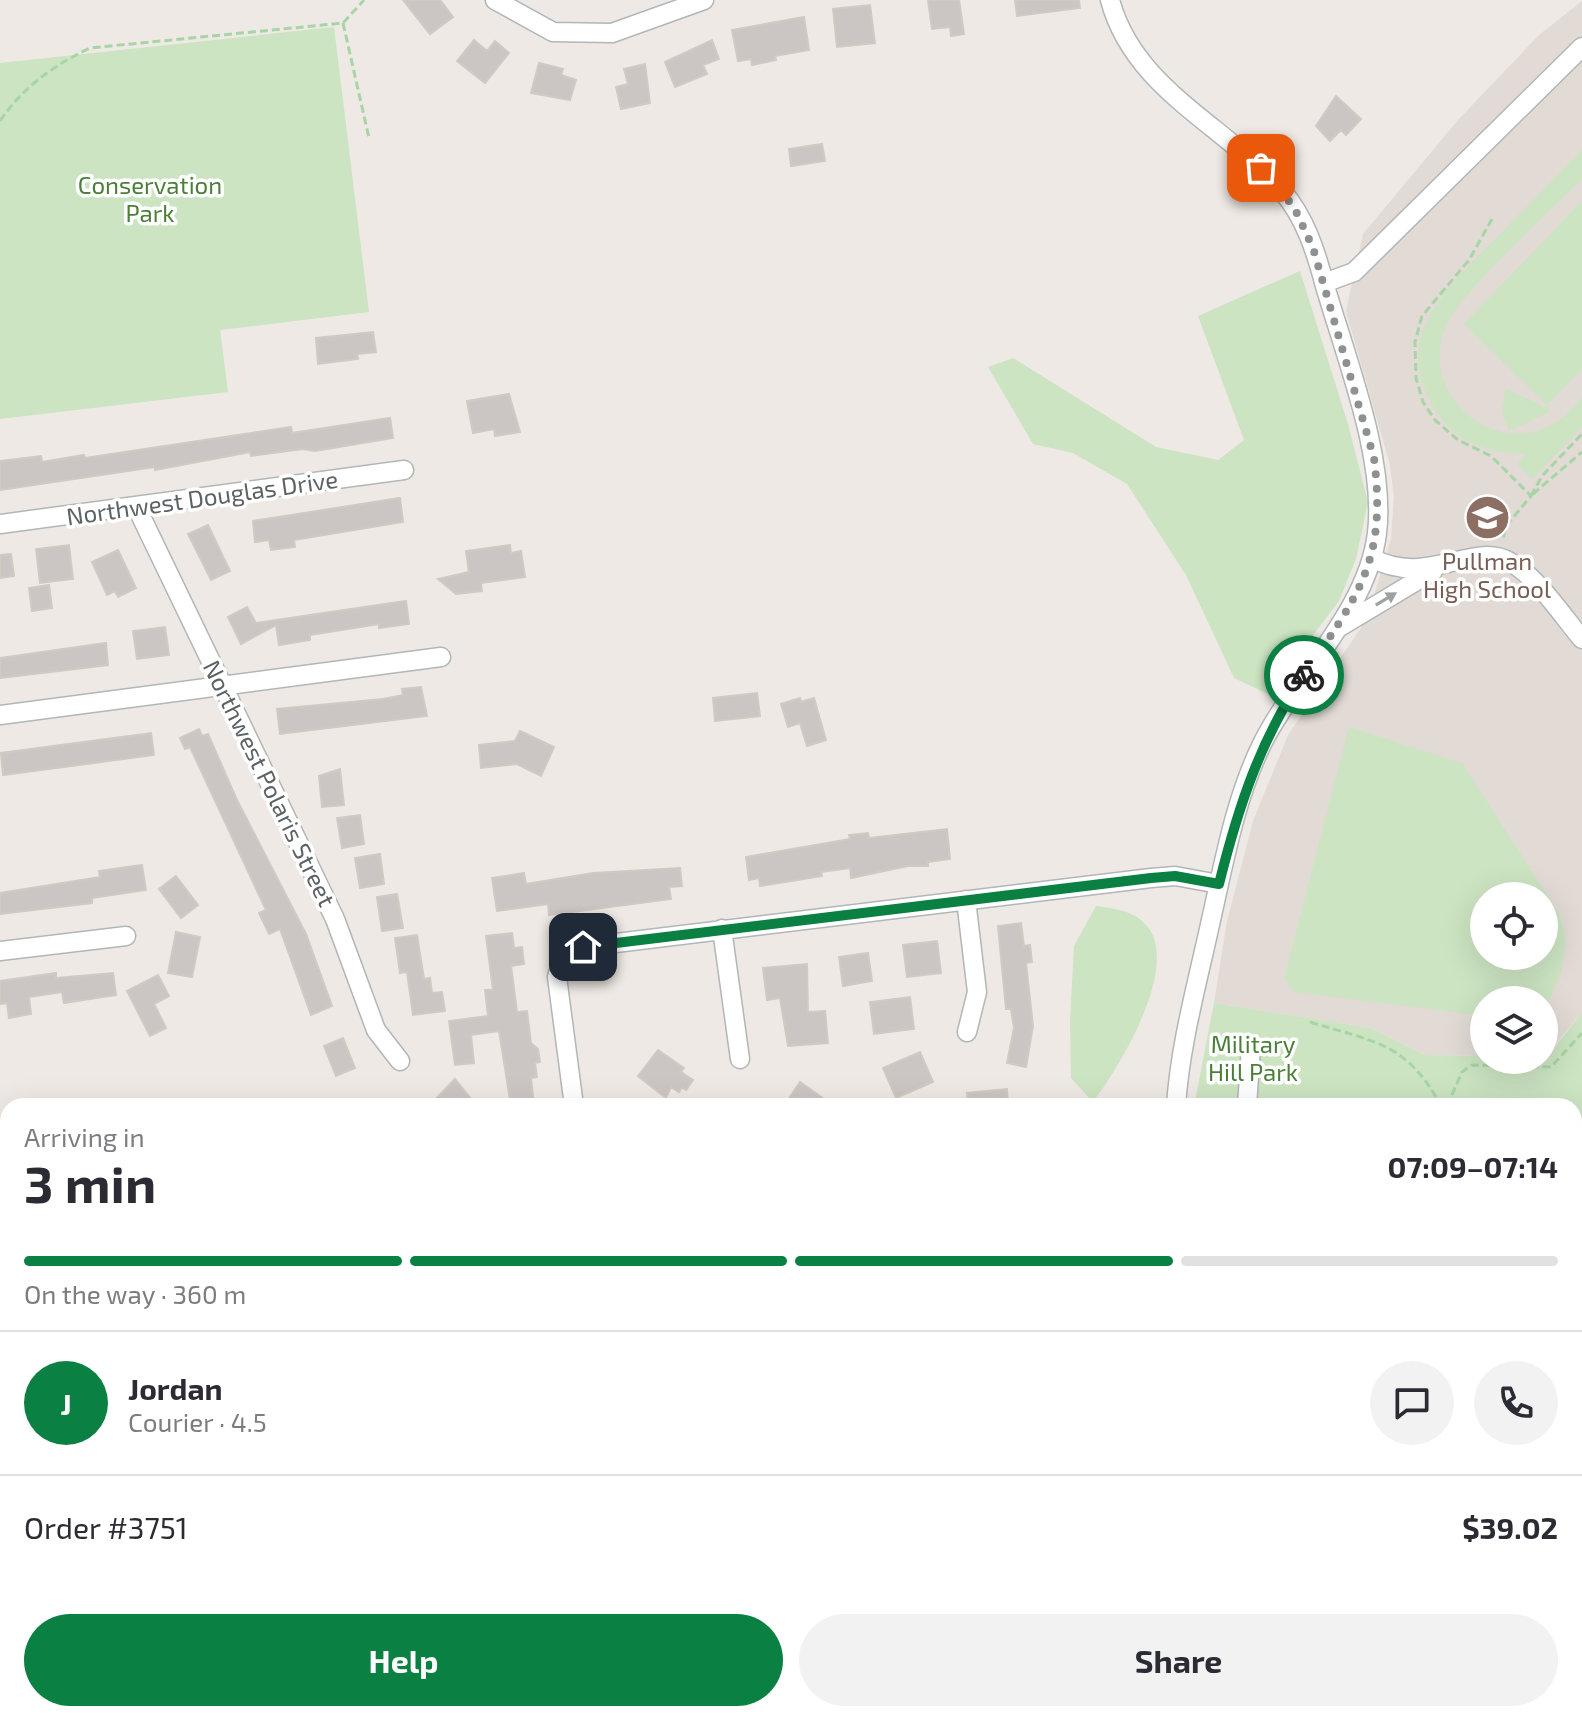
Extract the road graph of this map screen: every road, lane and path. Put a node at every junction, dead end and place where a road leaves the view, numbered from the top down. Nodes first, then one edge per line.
1 (364, 0) edge
2 (495, 0) edge
3 (704, 0) edge
4 (1110, 0) edge
5 (343, 23) junction
6 (1582, 47) edge
7 (0, 121) edge
8 (369, 138) dead end
9 (1492, 219) dead end
10 (1324, 283) junction
11 (1582, 434) edge
12 (1582, 452) edge
13 (404, 470) dead end
14 (1531, 496) junction
15 (136, 506) junction
16 (0, 524) edge
17 (1494, 556) junction
18 (1372, 558) junction
19 (1438, 567) junction
20 (1334, 631) junction
21 (1582, 639) edge
22 (441, 657) dead end
23 (222, 684) junction
24 (0, 715) edge
25 (1219, 884) junction
26 (966, 900) junction
27 (722, 929) junction
28 (126, 936) dead end
29 (0, 951) edge
30 (1310, 1022) dead end
31 (967, 1032) dead end
32 (1582, 1033) edge
33 (1251, 1047) dead end
34 (740, 1059) dead end
35 (400, 1061) dead end
36 (573, 1098) edge
37 (1177, 1098) edge
38 (1248, 1098) edge
39 (1438, 1098) edge
40 (1448, 1098) edge

1 - 5 path
2 - 3 street
4 - 10 street
5 - 7 path
5 - 8 path
6 - 10 street
9 - 14 path
10 - 18 street
11 - 14 path
12 - 14 path
13 - 15 street, Northwest Douglas Drive
14 - 17 path
15 - 16 street, Northwest Douglas Drive
15 - 23 street, Northwest Polaris Street
17 - 19 street
17 - 21 street
18 - 19 street
18 - 20 street
20 -> 19 street
20 - 25 street
22 - 23 street
23 - 24 street
23 - 35 street, Northwest Polaris Street
25 - 26 street
25 - 37 street
26 - 27 street
26 - 31 street
27 - 34 street
27 - 36 street
28 - 29 street
30 - 39 path
32 - 40 path
33 - 38 street

